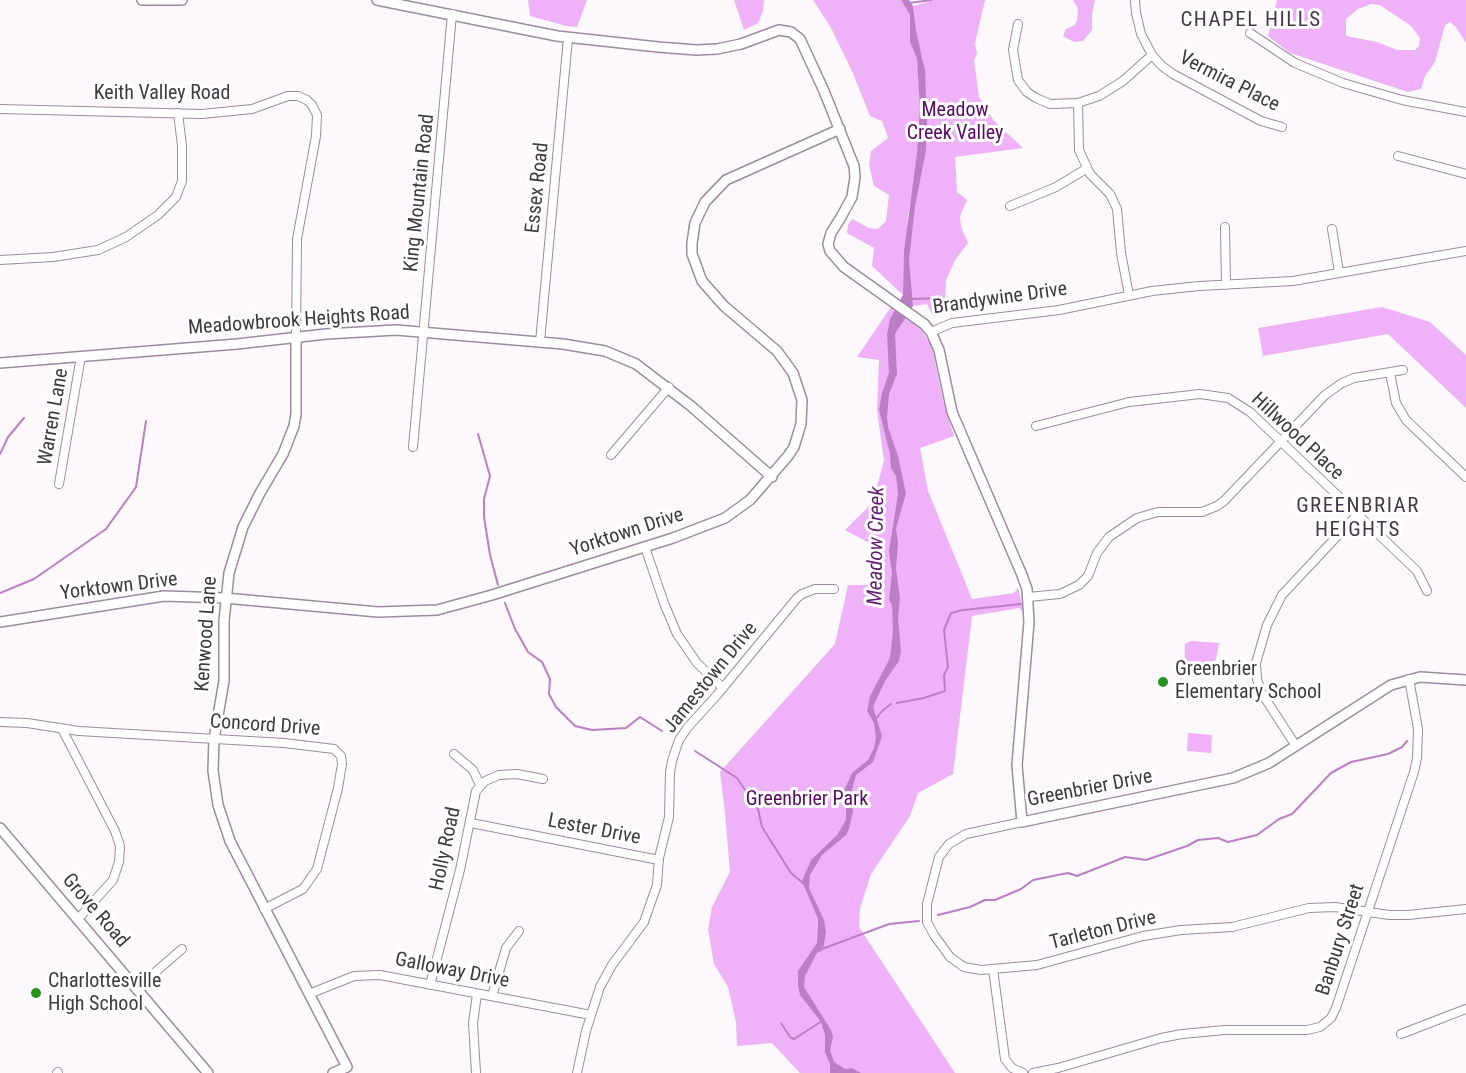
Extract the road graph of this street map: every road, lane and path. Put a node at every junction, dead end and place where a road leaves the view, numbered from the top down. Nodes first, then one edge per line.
1 (142, 0) edge
2 (182, 0) edge
3 (377, 0) edge
4 (1136, 0) edge
5 (452, 14) junction
6 (1017, 24) dead end
7 (1250, 33) dead end
8 (568, 38) junction
9 (1152, 55) junction
10 (1078, 103) junction
11 (0, 109) edge
12 (315, 110) joint
13 (1466, 112) edge
14 (178, 113) junction
15 (1282, 127) dead end
16 (840, 129) junction
17 (1398, 156) dead end
18 (1086, 169) junction
19 (1466, 174) edge
20 (1010, 206) dead end
21 (1225, 227) dead end
22 (1332, 228) dead end
23 (1466, 251) edge
24 (0, 261) edge
25 (1339, 272) junction
26 (1226, 285) junction
27 (1129, 296) junction
28 (423, 331) junction
29 (931, 332) junction
30 (296, 337) junction
31 (540, 342) junction
32 (81, 356) junction
33 (0, 363) edge
34 (1403, 370) dead end
35 (1390, 373) junction
36 (669, 387) junction
37 (1036, 426) dead end
38 (1280, 442) junction
39 (413, 447) dead end
40 (611, 455) dead end
41 (772, 477) junction
42 (1466, 477) edge
43 (59, 484) dead end
44 (1357, 515) junction
45 (645, 547) junction
46 (834, 589) dead end
47 (1427, 591) dead end
48 (1028, 597) junction
49 (225, 598) junction
50 (0, 622) edge
51 (1408, 679) junction
52 (1466, 680) edge
53 (723, 688) junction
54 (0, 722) edge
55 (62, 729) junction
56 (214, 740) junction
57 (1296, 746) junction
58 (454, 754) dead end
59 (543, 779) dead end
60 (480, 785) junction
61 (1022, 822) junction
62 (471, 823) junction
63 (0, 828) edge
64 (659, 860) junction
65 (264, 909) junction
66 (1466, 909) edge
67 (1368, 912) junction
68 (78, 919) junction
69 (519, 931) dead end
70 (182, 949) dead end
71 (993, 969) junction
72 (430, 985) junction
73 (137, 988) junction
74 (309, 994) junction
75 (477, 994) junction
76 (492, 996) junction
77 (1466, 1009) edge
78 (591, 1015) junction
79 (1401, 1034) dead end
80 (348, 1070) edge
81 (208, 1073) edge
82 (333, 1073) edge
83 (476, 1073) edge
84 (577, 1073) edge
85 (1023, 1073) edge
86 (1033, 1073) edge

1 - 2 street
3 - 5 street, Brandywine Drive
4 - 9 street, Vermira Place
5 - 8 street, Brandywine Drive
5 - 28 street, King Mountain Road
6 - 10 street
7 - 13 street
8 - 16 street, Brandywine Drive
8 - 31 street, Essex Road
9 - 10 street
9 - 15 street, Vermira Place
10 - 18 street
11 - 14 street, Keith Valley Road
12 - 14 street, Keith Valley Road
12 - 30 street, Kenwood Lane
14 - 24 street
16 - 29 street, Brandywine Drive
16 - 41 street, Yorktown Drive
17 - 19 street
18 - 20 street
18 - 27 street
21 - 26 street
22 - 25 street
23 - 25 street, Brandywine Drive
25 - 26 street, Brandywine Drive
26 - 27 street, Brandywine Drive
27 - 29 street, Brandywine Drive
28 - 30 street, Meadowbrook Heights Road
28 - 31 street, Meadowbrook Heights Road
28 - 39 street, King Mountain Road
29 - 48 street, Greenbrier Drive
30 - 32 street, Meadowbrook Heights Road
30 - 49 street, Kenwood Lane
31 - 36 street, Meadowbrook Heights Road
32 - 33 street, Meadowbrook Heights Road
32 - 43 street, Warren Lane
34 - 35 street
35 - 38 street
35 - 42 street
36 - 40 street
36 - 41 street, Meadowbrook Heights Road
37 - 38 street, Hillwood Place
38 - 44 street, Hillwood Place
38 - 48 street
41 - 45 street, Yorktown Drive
44 - 47 street, Hillwood Place
44 - 57 street
45 - 49 street, Yorktown Drive
45 - 53 street
46 - 53 street, Jamestown Drive
48 - 61 street, Greenbrier Drive
49 - 50 street, Yorktown Drive
49 - 56 street, Kenwood Lane
51 - 52 street, Greenbrier Drive
51 - 57 street, Greenbrier Drive
51 - 67 street, Banbury Street
53 - 64 street, Jamestown Drive
54 - 55 street, Concord Drive
55 - 56 street, Concord Drive
55 - 68 street
56 - 65 street, Kenwood Lane
56 - 65 street, Concord Drive
57 - 61 street, Greenbrier Drive
58 - 60 street
59 - 60 street, Holly Road
60 - 62 street, Holly Road
61 - 71 street, Tarleton Drive
62 - 64 street, Lester Drive
62 - 72 street, Holly Road
63 - 68 street, Grove Road
64 - 78 street, Lester Drive
65 - 74 street, Kenwood Lane
66 - 67 street, Tarleton Drive
67 - 71 street, Tarleton Drive
67 - 86 street, Banbury Street
68 - 73 street, Grove Road
69 - 76 street
70 - 73 street
71 - 85 street
72 - 74 street, Galloway Drive
72 - 75 street, Galloway Drive
73 - 81 street, Grove Road
74 - 80 street, Kenwood Lane
75 - 76 street, Galloway Drive
75 - 83 street
76 - 78 street, Galloway Drive
77 - 79 street
78 - 84 street, Lester Drive
80 - 82 street

